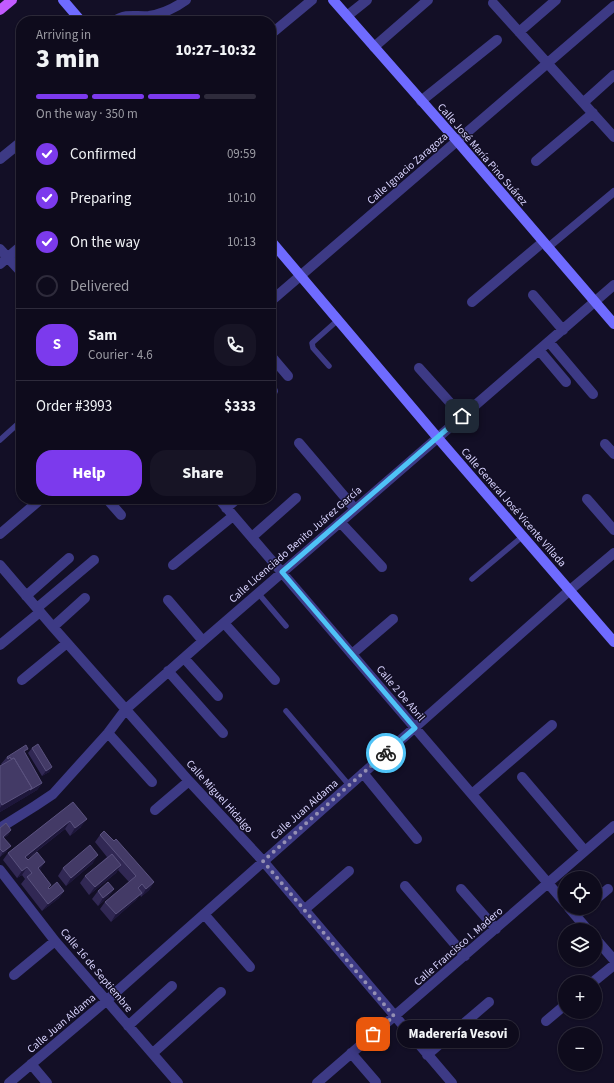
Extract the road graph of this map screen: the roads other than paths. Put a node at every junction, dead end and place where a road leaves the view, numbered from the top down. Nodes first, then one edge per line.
1 (12, 0) edge
2 (63, 0) edge
3 (186, 0) edge
4 (312, 0) edge
5 (333, 0) edge
6 (366, 0) edge
7 (428, 0) edge
8 (556, 0) edge
9 (493, 3) dead end
10 (614, 6) edge
11 (0, 10) edge
12 (77, 16) edge
13 (126, 16) edge
14 (149, 16) edge
15 (149, 16) edge
16 (347, 16) junction
17 (276, 30) edge
18 (519, 32) junction
19 (497, 40) dead end
20 (374, 46) junction
21 (549, 63) junction
22 (614, 75) edge
23 (421, 101) junction
24 (584, 102) junction
25 (593, 113) junction
26 (612, 130) edge
27 (457, 141) junction
28 (16, 146) edge
29 (0, 159) edge
30 (536, 162) dead end
31 (614, 192) edge
32 (545, 245) junction
33 (276, 247) edge
34 (0, 248) edge
35 (16, 251) edge
36 (8, 258) junction
37 (0, 264) edge
38 (16, 267) edge
39 (301, 275) junction
40 (614, 285) edge
41 (533, 295) dead end
42 (276, 296) edge
43 (472, 302) dead end
44 (594, 302) junction
45 (338, 320) junction
46 (614, 324) edge
47 (563, 330) junction
48 (549, 342) junction
49 (539, 350) junction
50 (276, 362) edge
51 (329, 366) dead end
52 (419, 368) dead end
53 (288, 376) dead end
54 (566, 382) dead end
55 (593, 394) dead end
56 (462, 416) junction
57 (16, 426) edge
58 (437, 438) junction
59 (0, 440) edge
60 (299, 443) dead end
61 (605, 444) dead end
62 (614, 454) edge
63 (296, 498) dead end
64 (587, 499) dead end
65 (35, 504) edge
66 (111, 504) edge
67 (223, 504) edge
68 (231, 504) edge
69 (226, 508) junction
70 (355, 509) junction
71 (120, 515) dead end
72 (233, 516) junction
73 (340, 522) junction
74 (614, 530) edge
75 (0, 534) edge
76 (523, 536) junction
77 (252, 537) junction
78 (614, 552) edge
79 (69, 558) dead end
80 (94, 560) dead end
81 (0, 565) edge
82 (173, 565) dead end
83 (382, 567) dead end
84 (282, 572) junction
85 (472, 579) dead end
86 (570, 590) junction
87 (258, 593) junction
88 (26, 596) junction
89 (86, 598) dead end
90 (168, 600) dead end
91 (38, 610) junction
92 (394, 619) dead end
93 (224, 623) junction
94 (286, 626) dead end
95 (53, 627) junction
96 (613, 640) edge
97 (203, 641) junction
98 (68, 644) junction
99 (0, 645) edge
100 (352, 654) junction
101 (184, 658) junction
102 (168, 671) junction
103 (22, 680) dead end
104 (275, 680) dead end
105 (218, 696) dead end
106 (126, 709) junction
107 (286, 711) dead end
108 (552, 725) dead end
109 (415, 728) junction
110 (108, 733) junction
111 (223, 733) dead end
112 (363, 773) junction
113 (522, 777) dead end
114 (189, 781) junction
115 (152, 782) dead end
116 (349, 785) junction
117 (472, 794) junction
118 (155, 810) dead end
119 (614, 826) edge
120 (0, 828) edge
121 (416, 839) dead end
122 (585, 851) junction
123 (263, 861) junction
124 (0, 870) edge
125 (349, 871) dead end
126 (548, 883) junction
127 (405, 886) dead end
128 (461, 889) dead end
129 (608, 889) dead end
130 (602, 894) edge
131 (558, 895) edge
132 (304, 910) junction
133 (204, 914) junction
134 (576, 915) edge
135 (582, 923) edge
136 (496, 929) junction
137 (55, 941) junction
138 (602, 946) edge
139 (465, 956) junction
140 (614, 960) edge
141 (614, 965) edge
142 (250, 967) dead end
143 (14, 975) dead end
144 (602, 975) edge
145 (172, 986) dead end
146 (221, 992) dead end
147 (106, 1001) junction
148 (489, 1002) dead end
149 (558, 1011) edge
150 (394, 1016) junction
151 (546, 1021) dead end
152 (128, 1026) junction
153 (153, 1053) junction
154 (351, 1053) junction
155 (427, 1055) junction
156 (31, 1064) junction
157 (376, 1082) edge
158 (9, 1083) edge
159 (47, 1083) edge
160 (178, 1083) edge
161 (317, 1083) edge
162 (452, 1083) edge

1 - 11 main road
2 - 12 main road
3 - 14 street
4 - 17 street
5 - 16 main road, Calle José María Pino Suárez
6 - 16 street
7 - 20 street
8 - 18 street
9 - 18 street
10 - 21 street, Calle Ignacio Zaragoza
13 - 15 street
16 - 20 main road, Calle José María Pino Suárez
18 - 21 street
19 - 23 street
20 - 23 main road, Calle José María Pino Suárez
21 - 24 street
21 - 27 street, Calle Ignacio Zaragoza
22 - 24 street
23 - 27 main road, Calle José María Pino Suárez
24 - 25 street
25 - 26 street
25 - 30 street
27 - 32 main road, Calle José María Pino Suárez
27 - 39 street, Calle Ignacio Zaragoza
28 - 29 street
31 - 32 street
32 - 43 street
32 - 44 main road, Calle José María Pino Suárez
33 - 39 main road, Calle General José Vicente Villada
34 - 36 street
35 - 36 street
36 - 37 street
36 - 38 street
39 - 42 street, Calle Ignacio Zaragoza
39 - 45 main road, Calle General José Vicente Villada
40 - 44 street, Calle Licenciado Benito Juárez García
41 - 47 street
44 - 46 main road, Calle José María Pino Suárez
44 - 47 street, Calle Licenciado Benito Juárez García
45 - 51 lane
45 - 58 main road, Calle General José Vicente Villada
47 - 48 street, Calle Licenciado Benito Juárez García
48 - 49 street, Calle Licenciado Benito Juárez García
48 - 55 street
49 - 54 street
49 - 56 street, Calle Licenciado Benito Juárez García
50 - 53 street
52 - 56 street
56 - 58 street, Calle Licenciado Benito Juárez García
57 - 59 lane
58 - 70 street, Calle Licenciado Benito Juárez García
58 - 76 main road, Calle General José Vicente Villada
60 - 70 street
61 - 62 street
63 - 77 street
64 - 74 street
65 - 75 street
66 - 71 street
67 - 69 street, Calle 2 De Abril
68 - 69 street
69 - 72 street, Calle 2 De Abril
70 - 73 street, Calle Licenciado Benito Juárez García
72 - 77 street, Calle 2 De Abril
72 - 82 street
73 - 83 street
73 - 84 street, Calle Licenciado Benito Juárez García
76 - 85 lane
76 - 86 main road, Calle General José Vicente Villada
77 - 84 street, Calle 2 De Abril
78 - 86 street, Calle Juan Aldama
79 - 88 street
80 - 91 street
81 - 88 street, Calle Miguel Hidalgo
84 - 87 street, Calle Licenciado Benito Juárez García
84 - 100 street, Calle 2 De Abril
86 - 96 main road, Calle General José Vicente Villada
86 - 109 street, Calle Juan Aldama
87 - 93 street, Calle Licenciado Benito Juárez García
87 - 94 lane
88 - 91 street, Calle Miguel Hidalgo
89 - 95 street
90 - 97 street
91 - 95 street, Calle Miguel Hidalgo
91 - 99 street
92 - 100 street
93 - 97 street, Calle Licenciado Benito Juárez García
93 - 104 street
95 - 98 street, Calle Miguel Hidalgo
97 - 101 street, Calle Licenciado Benito Juárez García
98 - 103 street
98 - 106 street, Calle Miguel Hidalgo
100 - 109 street, Calle 2 De Abril
101 - 102 street, Calle Licenciado Benito Juárez García
101 - 105 street
102 - 106 street, Calle Licenciado Benito Juárez García
102 - 111 street
106 - 110 street, Calle Licenciado Benito Juárez García
106 - 114 street, Calle Miguel Hidalgo
107 - 116 lane
108 - 117 street
109 - 112 street, Calle Juan Aldama
109 - 117 street, Calle 2 De Abril
110 - 115 street
110 - 120 street, Calle Licenciado Benito Juárez García
112 - 116 street, Calle Juan Aldama
112 - 121 street
113 - 122 street
114 - 118 street
114 - 123 street, Calle Miguel Hidalgo
116 - 123 street, Calle Juan Aldama
117 - 126 street, Calle 2 De Abril
119 - 122 street, Calle Francisco I. Madero
122 - 126 street, Calle Francisco I. Madero
123 - 132 street, Calle Miguel Hidalgo
123 - 133 street, Calle Juan Aldama
124 - 137 street, Calle 16 de Septiembre
125 - 132 street
126 - 131 street, Calle 2 De Abril
126 - 136 street, Calle Francisco I. Madero
127 - 139 street
128 - 136 street
129 - 130 street
132 - 150 street, Calle Miguel Hidalgo
133 - 142 street
133 - 147 street, Calle Juan Aldama
134 - 135 street
136 - 139 street, Calle Francisco I. Madero
137 - 143 street
137 - 147 street, Calle 16 de Septiembre
138 - 140 street
139 - 150 street, Calle Francisco I. Madero
141 - 144 street
145 - 152 street
146 - 153 street
147 - 152 street, Calle 16 de Septiembre
147 - 156 street, Calle Juan Aldama
148 - 155 street
149 - 151 street
150 - 154 street, Calle Francisco I. Madero
150 - 155 street, Calle Miguel Hidalgo
152 - 153 street, Calle 16 de Septiembre
153 - 160 street, Calle 16 de Septiembre
154 - 157 street
154 - 161 street, Calle Francisco I. Madero
155 - 162 street, Calle Miguel Hidalgo
156 - 158 street, Calle Juan Aldama
156 - 159 street

